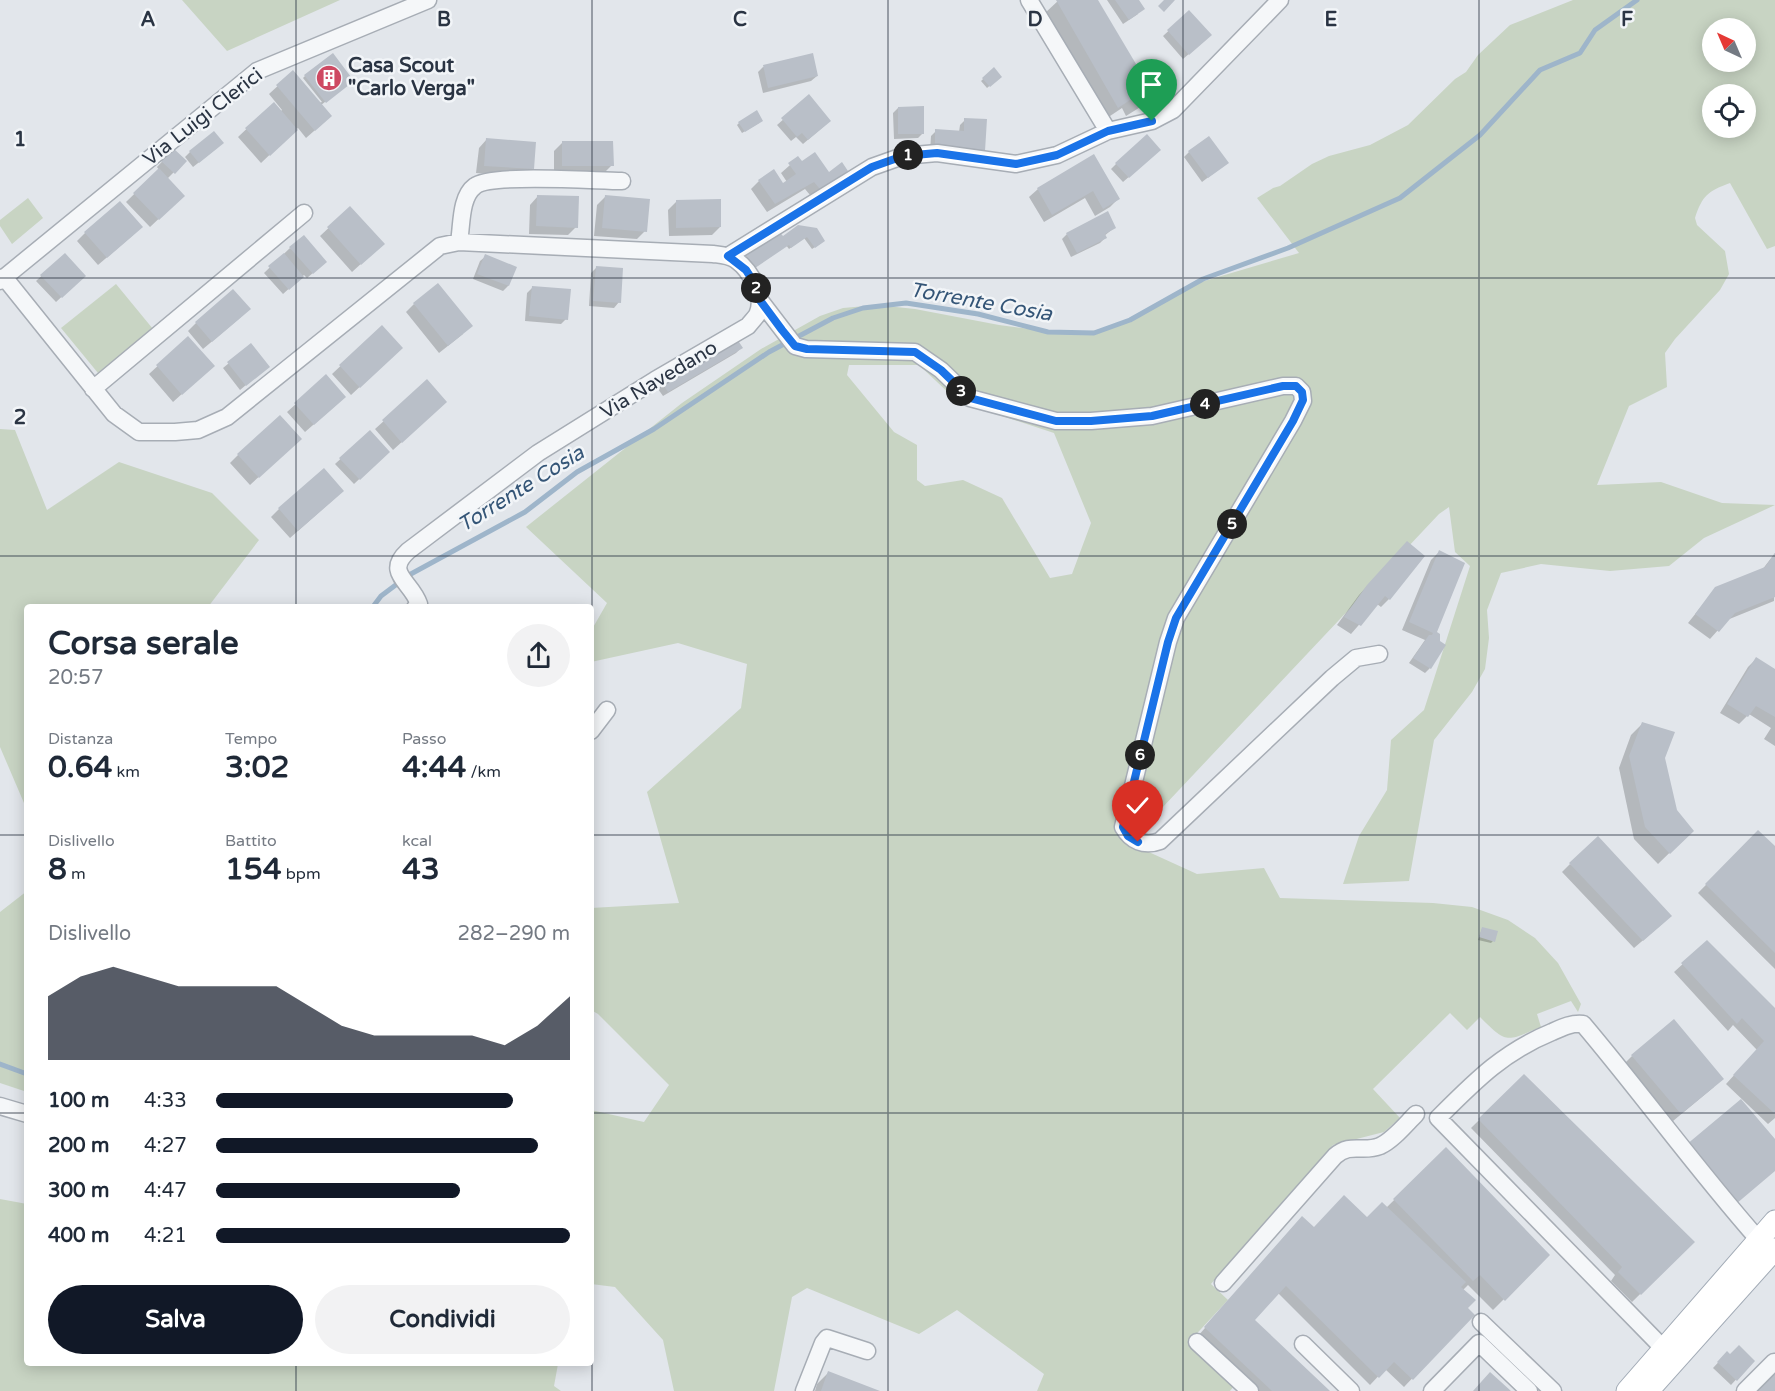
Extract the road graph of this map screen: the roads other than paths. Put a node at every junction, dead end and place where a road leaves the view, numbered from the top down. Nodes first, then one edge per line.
1 (428, 0) edge
2 (1029, 0) edge
3 (1280, 0) edge
4 (1108, 131) junction
5 (622, 181) dead end
6 (304, 213) dead end
7 (459, 242) junction
8 (728, 256) junction
9 (2, 279) edge
10 (758, 306) junction
11 (93, 389) junction
12 (415, 601) edge
13 (1379, 654) dead end
14 (607, 710) dead end
15 (594, 727) edge
16 (0, 1106) edge
17 (24, 1113) edge
18 (1416, 1114) dead end
19 (1775, 1221) edge
20 (1770, 1244) edge
21 (1223, 1282) dead end
22 (1481, 1322) dead end
23 (1197, 1342) dead end
24 (1303, 1344) dead end
25 (1664, 1349) junction
26 (867, 1351) dead end
27 (1774, 1362) edge
28 (1651, 1387) edge
29 (804, 1391) edge
30 (1250, 1391) edge
31 (1351, 1391) edge
32 (1432, 1391) edge
33 (1529, 1391) edge
34 (1553, 1391) edge
35 (1627, 1391) edge
36 (1745, 1391) edge

1 - 9 street, Via Luigi Clerici
2 - 4 street
3 - 4 street
4 - 8 street
5 - 7 street
6 - 11 street
7 - 8 street
7 - 11 street
8 - 10 street
9 - 11 street
10 - 12 street, Via Navedano
10 - 13 street
14 - 15 street
16 - 17 street
18 - 21 street
19 - 20 main road
20 - 25 main road
20 - 25 street
20 - 28 main road
22 - 34 street
23 - 30 street
24 - 31 street
25 - 28 street
25 - 35 main road
26 - 29 street
27 - 36 street
32 - 33 street

